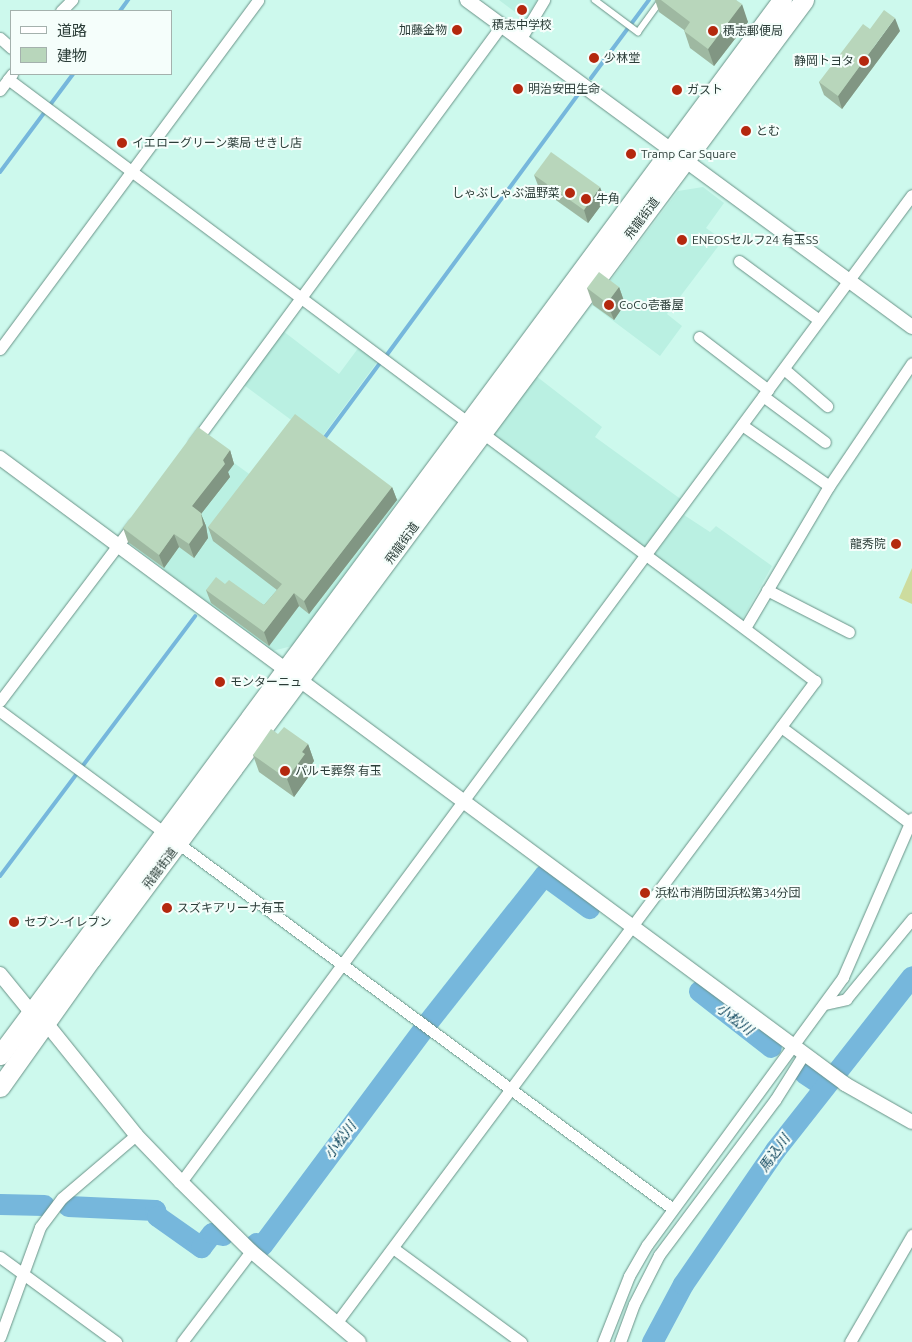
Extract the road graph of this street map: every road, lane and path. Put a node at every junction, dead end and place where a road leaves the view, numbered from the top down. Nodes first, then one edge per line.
1 (72, 0) edge
2 (258, 0) edge
3 (467, 0) edge
4 (544, 0) edge
5 (595, 0) edge
6 (661, 0) edge
7 (782, 0) edge
8 (804, 0) edge
9 (62, 10) edge
10 (501, 26) junction
11 (0, 38) edge
12 (520, 40) junction
13 (10, 47) edge
14 (10, 76) edge
15 (0, 90) edge
16 (677, 156) junction
17 (131, 172) junction
18 (912, 195) edge
19 (739, 261) dead end
20 (848, 282) junction
21 (300, 297) junction
22 (819, 320) junction
23 (912, 326) edge
24 (699, 337) dead end
25 (0, 349) edge
26 (912, 363) edge
27 (784, 368) junction
28 (766, 393) junction
29 (827, 406) dead end
30 (742, 425) junction
31 (476, 428) junction
32 (825, 442) dead end
33 (189, 450) edge
34 (0, 458) edge
35 (829, 486) junction
36 (142, 514) edge
37 (118, 546) junction
38 (646, 556) junction
39 (767, 590) junction
40 (745, 628) junction
41 (849, 632) dead end
42 (293, 675) junction
43 (0, 701) edge
44 (0, 711) edge
45 (781, 727) junction
46 (463, 801) junction
47 (911, 821) edge
48 (173, 839) junction
49 (912, 919) edge
50 (633, 926) junction
51 (340, 966) junction
52 (0, 974) edge
53 (825, 1004) junction
54 (39, 1018) junction
55 (799, 1050) junction
56 (0, 1056) edge
57 (0, 1087) edge
58 (511, 1090) junction
59 (912, 1122) edge
60 (136, 1135) junction
61 (181, 1182) junction
62 (673, 1208) junction
63 (912, 1235) edge
64 (393, 1248) junction
65 (251, 1251) junction
66 (0, 1257) edge
67 (23, 1273) junction
68 (337, 1322) junction
69 (0, 1336) edge
70 (116, 1342) edge
71 (182, 1342) edge
72 (359, 1342) edge
73 (521, 1342) edge
74 (603, 1342) edge
75 (620, 1342) edge
76 (850, 1342) edge

1 - 9 street
2 - 17 street
3 - 10 street
4 - 12 street
5 - 6 lane
7 - 16 highway, 飛龍街道
8 - 16 highway, 飛龍街道
10 - 12 street
10 - 21 street
11 - 13 street
12 - 16 street
14 - 15 street
14 - 17 street
16 - 20 street
16 - 31 highway, 飛龍街道
17 - 21 street
17 - 25 street
18 - 20 street
19 - 22 street
20 - 22 street
20 - 23 street
21 - 31 street
21 - 33 street
22 - 27 street
24 - 28 street
26 - 35 street
27 - 28 street
27 - 29 street
28 - 30 street
28 - 32 street
30 - 35 street
30 - 38 street
31 - 38 street
31 - 42 highway, 飛龍街道
34 - 37 street
35 - 39 street
36 - 37 street
37 - 42 street
37 - 43 street
38 - 40 street
38 - 46 street
39 - 40 street
39 - 41 street
40 - 45 street
42 - 46 street
42 - 48 highway, 飛龍街道
44 - 48 street
45 - 47 street
45 - 50 street
46 - 50 street
46 - 51 street
47 - 53 street
48 - 51 street
48 - 54 highway, 飛龍街道
49 - 53 street
50 - 55 street
50 - 58 street
51 - 58 street
51 - 61 street
52 - 54 street
53 - 55 street
54 - 56 highway, 飛龍街道
54 - 57 highway, 飛龍街道
54 - 60 street
55 - 59 street
55 - 62 street
55 - 75 street
58 - 62 street
58 - 64 street
60 - 61 street
60 - 67 street
61 - 65 street
62 - 74 street
63 - 76 street
64 - 68 street
64 - 73 street
65 - 68 street
65 - 71 street
66 - 67 street
67 - 69 street
67 - 70 street
68 - 72 street

